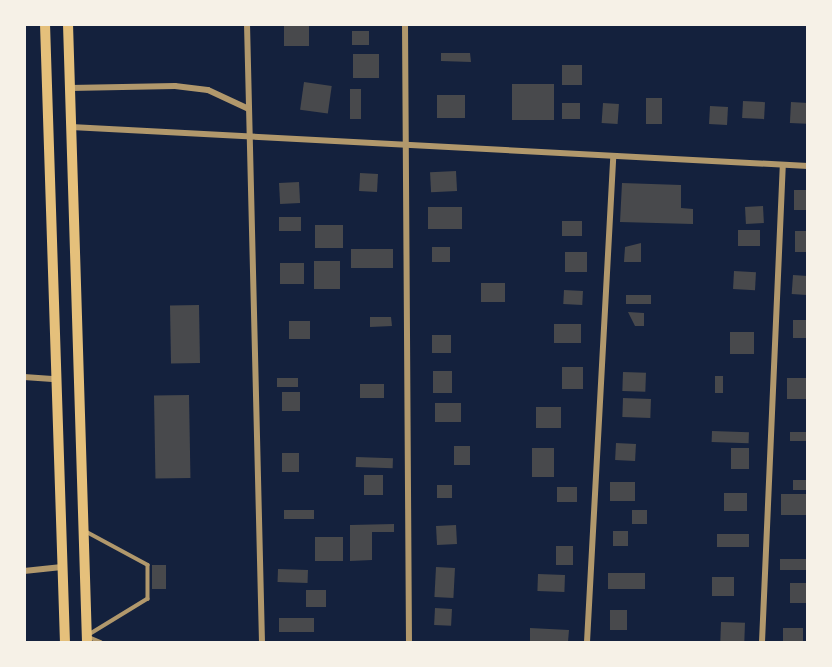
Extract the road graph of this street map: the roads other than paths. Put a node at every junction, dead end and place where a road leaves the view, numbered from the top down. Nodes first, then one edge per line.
1 (46, 24) edge
2 (68, 24) edge
3 (247, 24) edge
4 (404, 24) edge
5 (70, 88) junction
6 (48, 102) junction
7 (71, 102) junction
8 (249, 109) junction
9 (72, 127) junction
10 (250, 136) junction
11 (409, 145) junction
12 (612, 157) junction
13 (783, 165) junction
14 (807, 166) edge
15 (24, 377) edge
16 (57, 379) junction
17 (58, 447) junction
18 (81, 447) junction
19 (84, 531) junction
20 (62, 567) junction
21 (24, 571) edge
22 (87, 639) edge
23 (65, 642) edge
24 (101, 642) edge
25 (262, 642) edge
26 (409, 642) edge
27 (587, 642) edge
28 (762, 642) edge

1 - 6 highway
2 - 5 highway
3 - 8 street
4 - 11 street
5 - 7 highway
5 - 8 street
6 - 7 highway
6 - 16 highway
7 - 9 highway
8 - 10 street
9 - 10 street
9 - 18 highway
10 - 11 street
10 - 25 street
11 - 12 street
11 - 26 street
12 - 13 street
12 - 27 street
13 - 14 street
13 - 28 street
15 - 16 street
16 - 17 highway
17 - 18 highway
17 - 20 highway
18 - 19 highway
19 - 22 highway
19 - 22 lane
20 - 21 street
20 - 23 highway
22 - 24 lane

